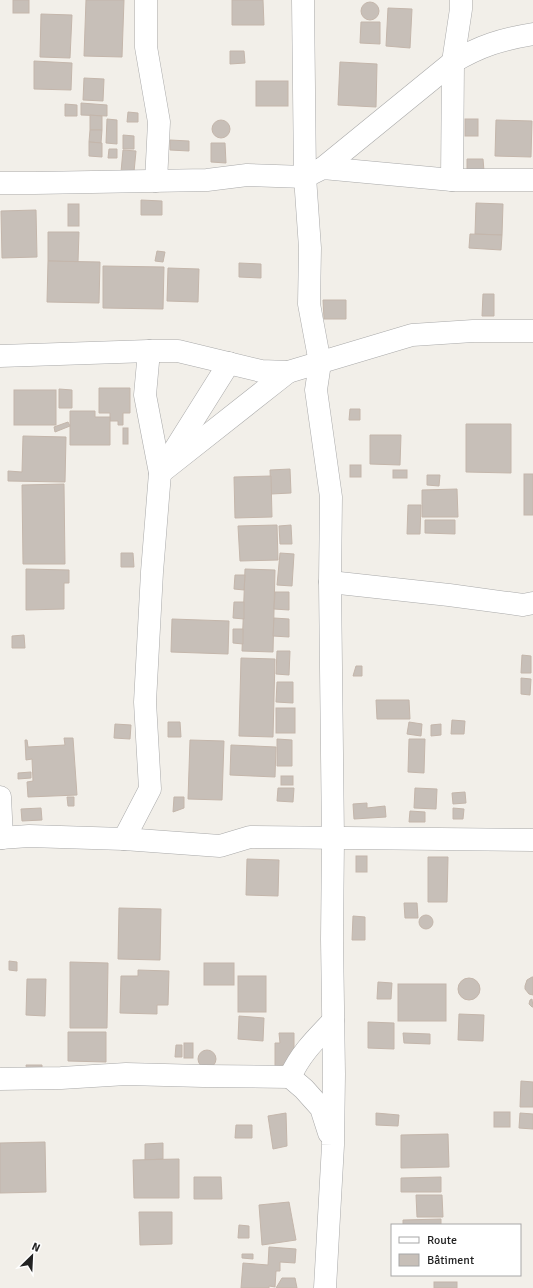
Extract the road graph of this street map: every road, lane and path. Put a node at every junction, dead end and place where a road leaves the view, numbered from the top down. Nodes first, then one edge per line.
1 (146, 0) edge
2 (303, 0) edge
3 (461, 0) edge
4 (533, 34) edge
5 (453, 62) junction
6 (314, 172) junction
7 (452, 180) junction
8 (533, 180) edge
9 (156, 181) junction
10 (0, 183) edge
11 (533, 331) edge
12 (149, 351) junction
13 (0, 356) edge
14 (228, 363) junction
15 (320, 363) junction
16 (288, 372) junction
17 (160, 473) junction
18 (330, 582) junction
19 (533, 603) edge
20 (0, 797) edge
21 (1, 838) edge
22 (124, 839) junction
23 (333, 839) junction
24 (533, 840) edge
25 (333, 1021) junction
26 (290, 1077) junction
27 (0, 1079) edge
28 (333, 1145) junction
29 (325, 1288) edge

1 - 9 street
2 - 6 street
3 - 5 street
4 - 5 street
5 - 6 street
5 - 7 street
6 - 7 street
6 - 9 street
6 - 15 street
7 - 8 street
9 - 10 street
11 - 15 street
12 - 13 street
12 - 14 street
12 - 17 street
14 - 16 street
14 - 17 street
15 - 16 street
15 - 18 street
16 - 17 street
17 - 22 street
18 - 19 street
18 - 23 street
20 - 21 street
21 - 22 street
22 - 23 street
23 - 24 street
23 - 25 street
25 - 26 street
25 - 28 street
26 - 27 street
26 - 28 street
28 - 29 street

